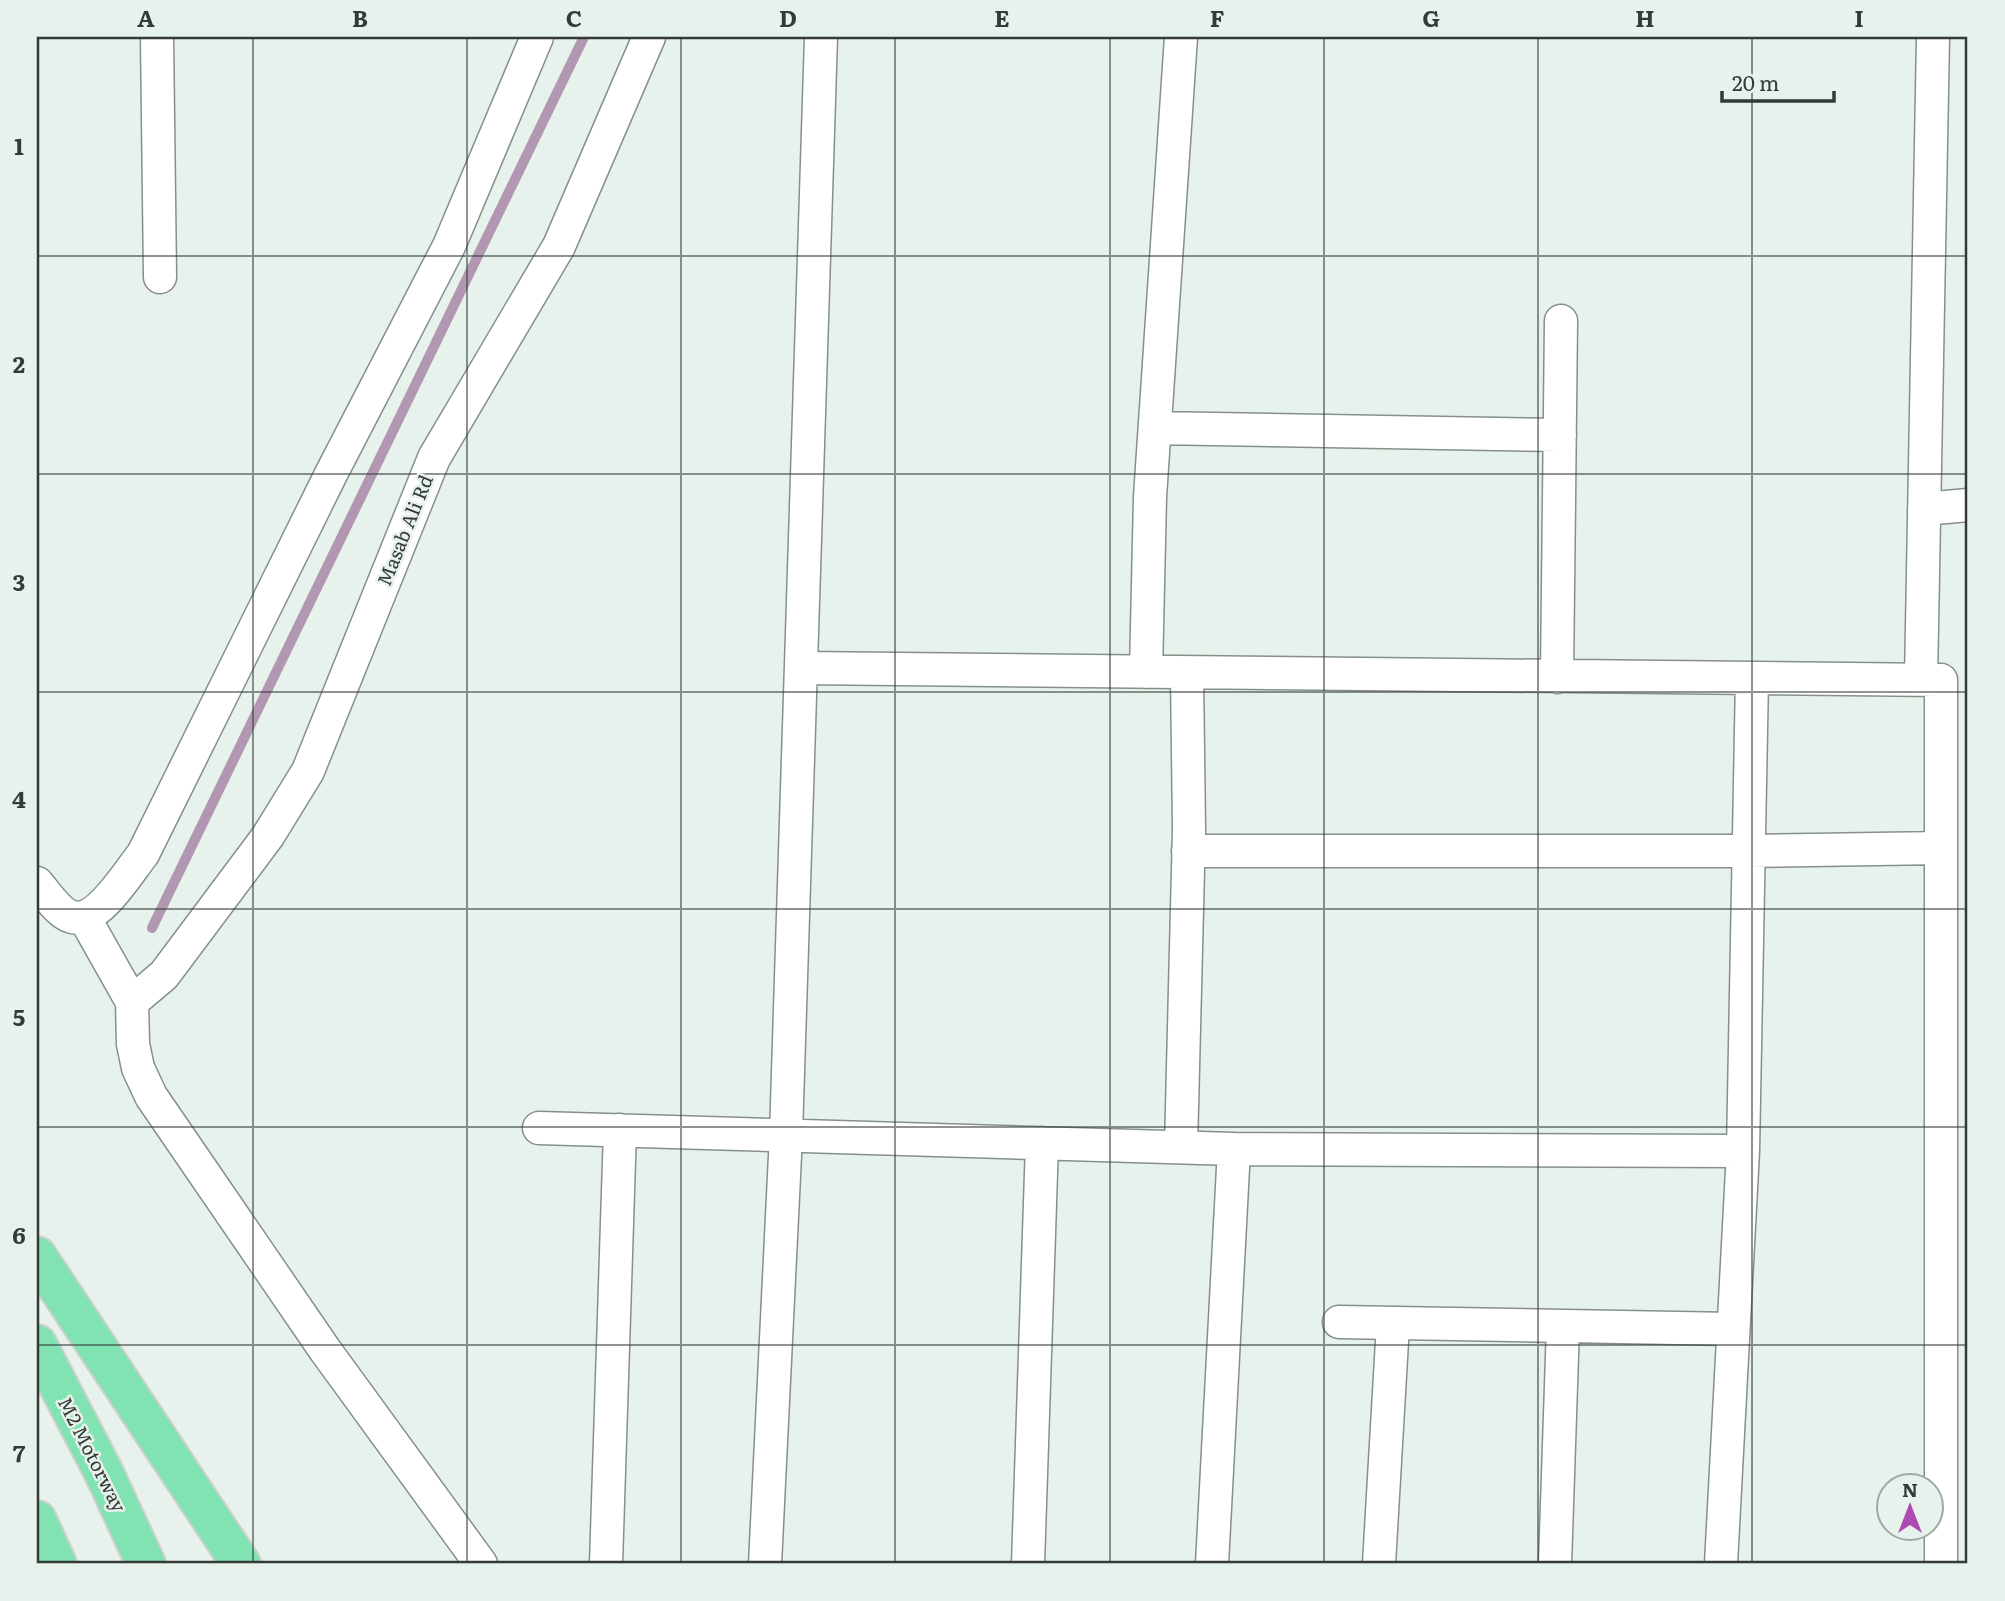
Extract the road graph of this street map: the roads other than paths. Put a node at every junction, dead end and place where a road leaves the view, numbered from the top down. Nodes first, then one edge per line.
1 (157, 37) edge
2 (537, 37) edge
3 (649, 37) edge
4 (821, 37) edge
5 (1181, 37) edge
6 (1933, 37) edge
7 (160, 277) dead end
8 (1561, 321) dead end
9 (1155, 428) junction
10 (1560, 435) junction
11 (1968, 505) edge
12 (1924, 509) junction
13 (801, 668) junction
14 (1146, 672) junction
15 (1186, 673) junction
16 (1558, 677) junction
17 (1752, 678) junction
18 (1921, 680) junction
19 (1941, 848) junction
20 (1188, 851) junction
21 (1749, 851) junction
22 (37, 883) edge
23 (84, 917) junction
24 (132, 1002) junction
25 (539, 1128) dead end
26 (620, 1130) junction
27 (786, 1135) junction
28 (1042, 1143) junction
29 (1181, 1147) junction
30 (1234, 1149) junction
31 (1743, 1151) junction
32 (37, 1256) edge
33 (1339, 1322) dead end
34 (1393, 1324) junction
35 (1563, 1326) junction
36 (1733, 1328) junction
37 (37, 1344) edge
38 (37, 1520) edge
39 (57, 1564) edge
40 (146, 1564) edge
41 (241, 1564) edge
42 (481, 1564) edge
43 (606, 1564) edge
44 (765, 1564) edge
45 (1028, 1564) edge
46 (1212, 1564) edge
47 (1379, 1564) edge
48 (1555, 1564) edge
49 (1721, 1564) edge
50 (1941, 1564) edge

1 - 7 street
2 - 23 street
3 - 24 street, Masab Ali Rd
4 - 13 street
5 - 9 street
6 - 12 street
8 - 10 street
9 - 10 street
9 - 14 street
10 - 16 street
11 - 12 street
12 - 18 street
13 - 14 street
13 - 27 street
14 - 15 street
15 - 16 street
15 - 20 street
16 - 17 street
17 - 18 street
17 - 21 street
18 - 19 street
19 - 21 street
19 - 50 street
20 - 21 street
20 - 29 street
21 - 31 street
22 - 23 street
23 - 24 street
24 - 42 street
25 - 26 street
26 - 27 street
26 - 43 street
27 - 28 street
27 - 44 street
28 - 29 street
28 - 45 street
29 - 30 street
30 - 31 street
30 - 46 street
31 - 36 street
32 - 41 highway
33 - 34 street
34 - 35 street
34 - 47 street
35 - 36 street
35 - 48 street
36 - 49 street
37 - 40 highway, M2 Motorway
38 - 39 highway

